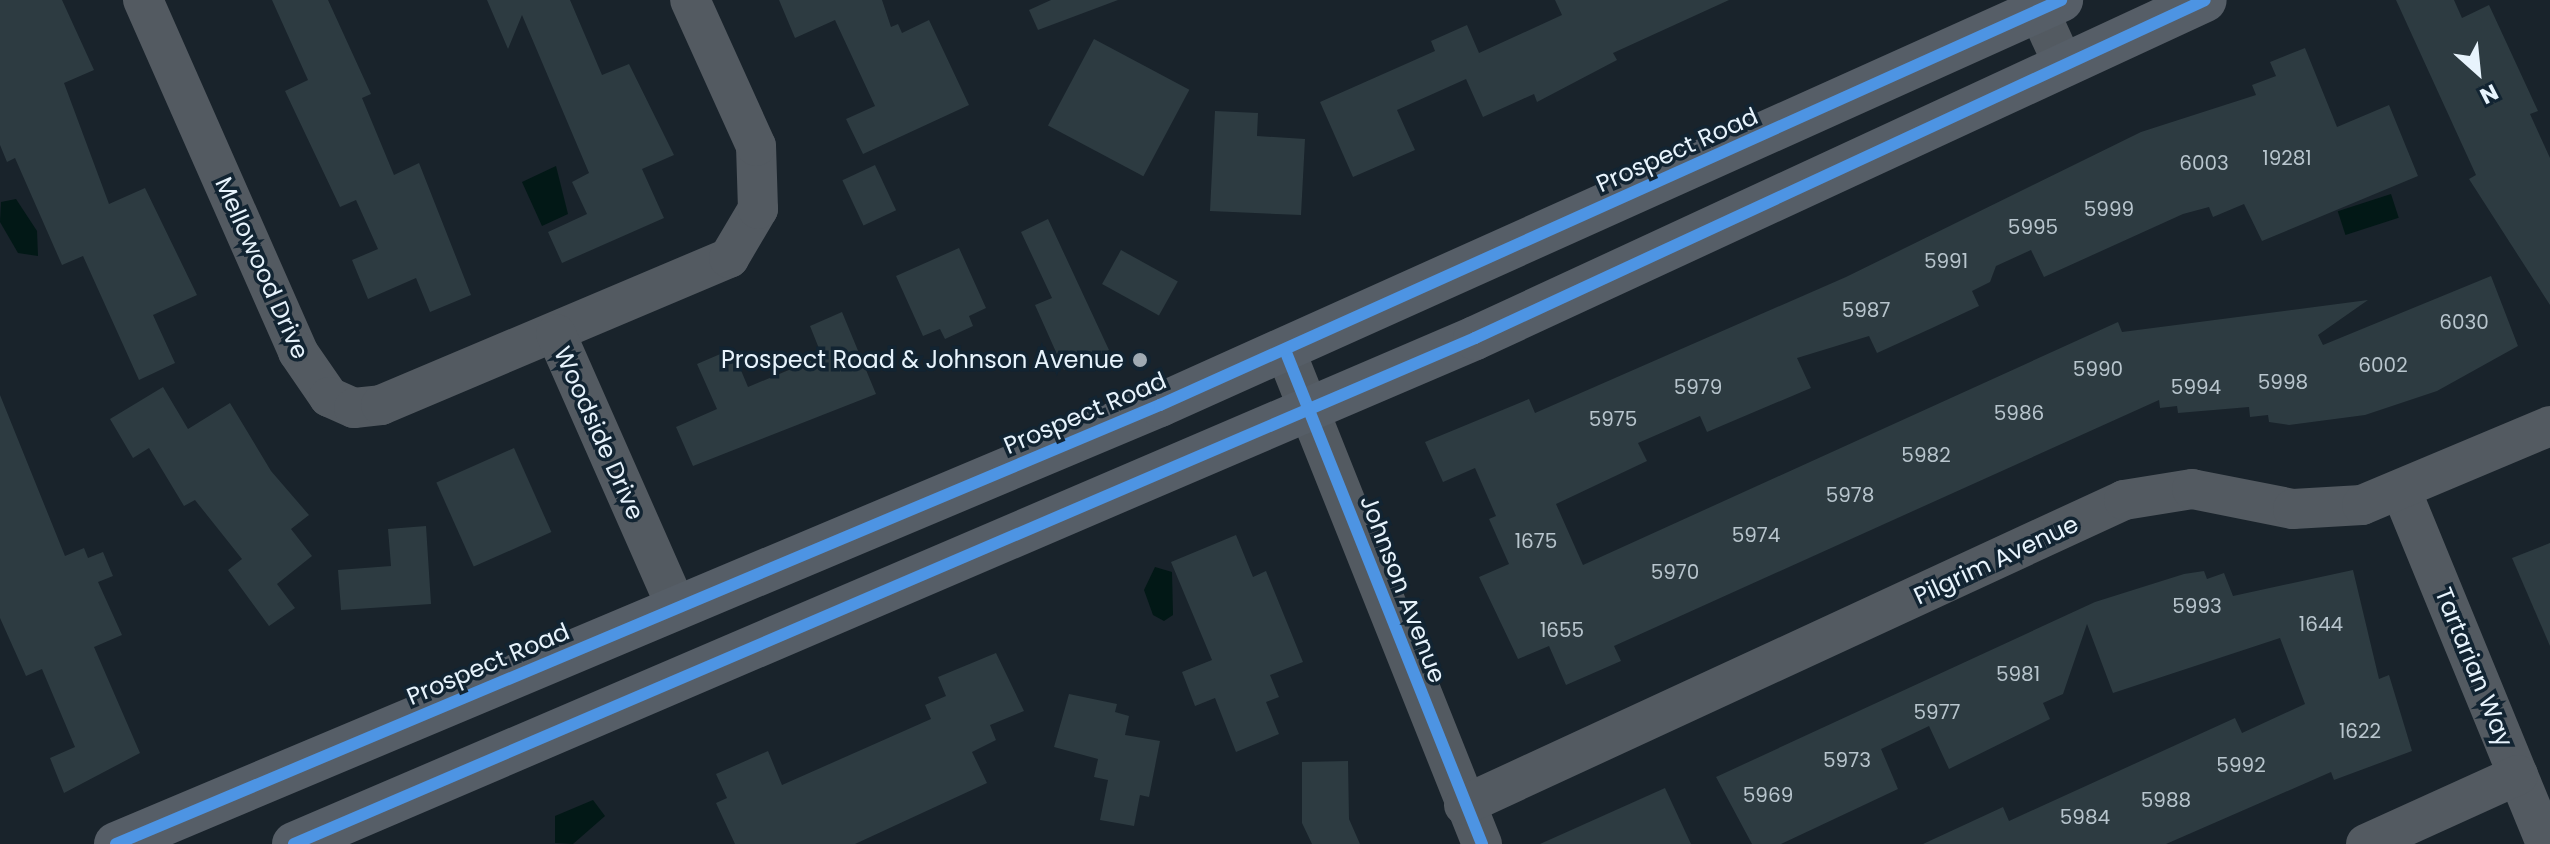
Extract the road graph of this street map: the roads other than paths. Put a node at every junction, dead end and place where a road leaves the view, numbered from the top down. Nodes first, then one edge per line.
1 (143, 0) edge
2 (690, 0) edge
3 (2205, 0) edge
4 (2045, 4) edge
5 (2064, 66) junction
6 (556, 334) junction
7 (1285, 350) junction
8 (1308, 408) junction
9 (2550, 426) edge
10 (2401, 490) junction
11 (677, 608) junction
12 (2518, 775) junction
13 (1464, 805) junction
14 (177, 832) edge
15 (116, 844) edge
16 (294, 844) edge
17 (1482, 844) edge
18 (2366, 844) edge
19 (2546, 844) edge

1 - 6 street, Mellowood Drive
2 - 6 street, Woodside Drive
3 - 5 main road
4 - 5 street
4 - 7 main road, Prospect Road
5 - 8 main road
6 - 11 street, Woodside Drive
7 - 8 street, Johnson Avenue
7 - 11 main road, Prospect Road
8 - 13 street, Johnson Avenue
8 - 16 main road
9 - 10 street, Pilgrim Avenue
10 - 12 street, Tartarian Way
10 - 13 street, Pilgrim Avenue
11 - 14 main road, Prospect Road
12 - 18 street
12 - 19 street, Tartarian Way
13 - 17 street, Johnson Avenue
14 - 15 main road, Prospect Road

